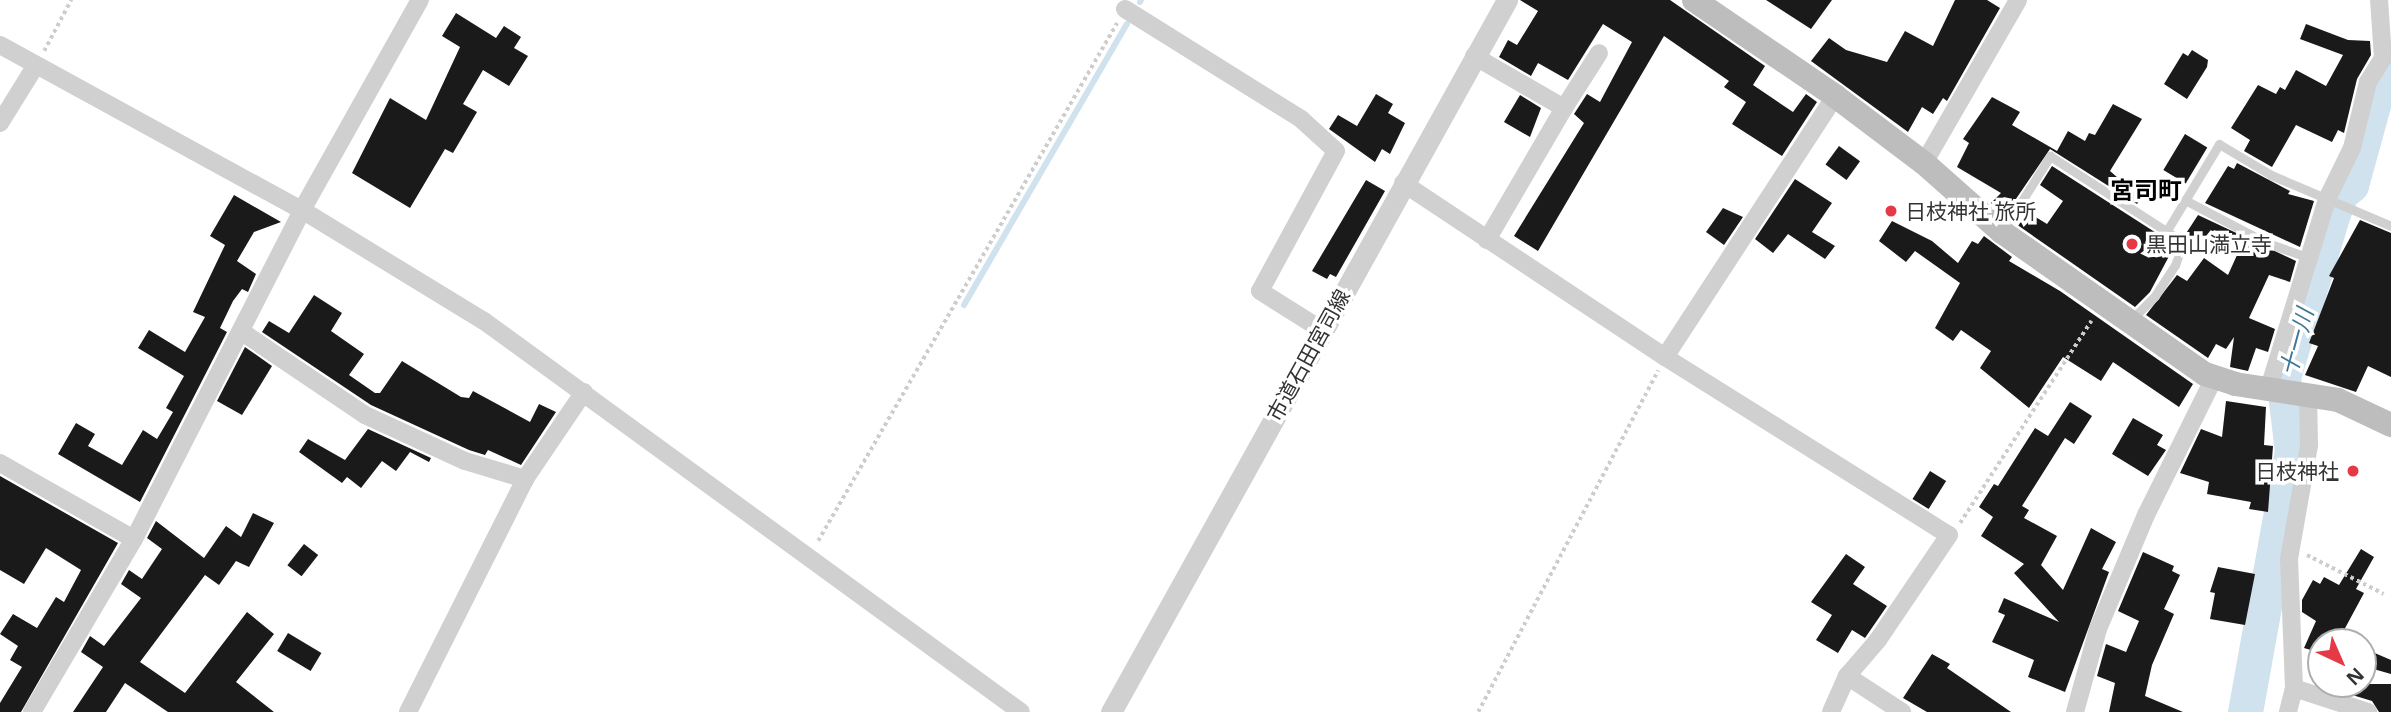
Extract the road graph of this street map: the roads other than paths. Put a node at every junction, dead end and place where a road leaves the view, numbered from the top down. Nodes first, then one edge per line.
1 (420, 0) edge
2 (1507, 0) edge
3 (1694, 0) edge
4 (2018, 0) edge
5 (2379, 0) edge
6 (1125, 9) road end
7 (0, 45) edge
8 (1599, 53) dead end
9 (2387, 54) edge
10 (1474, 56) junction
11 (36, 65) junction
12 (1835, 96) junction
13 (1564, 108) junction
14 (0, 124) edge
15 (1924, 163) junction
16 (1403, 183) junction
17 (2330, 199) junction
18 (2185, 200) junction
19 (302, 210) junction
20 (2391, 226) edge
21 (2002, 232) junction
22 (2166, 232) junction
23 (1487, 240) junction
24 (2309, 258) junction
25 (2130, 321) junction
26 (1322, 330) junction
27 (242, 332) junction
28 (1665, 357) junction
29 (2214, 378) junction
30 (2286, 390) junction
31 (584, 393) junction
32 (2391, 425) edge
33 (0, 463) edge
34 (525, 478) junction
35 (134, 539) junction
36 (1847, 676) junction
37 (2294, 688) junction
38 (32, 712) edge
39 (408, 712) edge
40 (1021, 712) edge
41 (1111, 712) edge
42 (1830, 712) edge
43 (1902, 712) edge
44 (2075, 712) edge
45 (2288, 712) edge
46 (2368, 712) edge

1 - 19 street
2 - 10 street, 市道石田宮司線
3 - 12 main road
4 - 15 street
5 - 9 street
6 - 26 street
7 - 11 street
8 - 13 street
9 - 17 street
10 - 13 street
10 - 16 street, 市道石田宮司線
11 - 14 street
11 - 19 street
12 - 15 main road
12 - 28 street
13 - 23 street
15 - 21 main road
16 - 23 street
16 - 26 street, 市道石田宮司線
17 - 18 lane
17 - 20 lane
17 - 24 street
18 - 22 lane
18 - 24 lane
19 - 27 street
19 - 31 street
21 - 22 lane
21 - 25 main road
22 - 25 lane
23 - 28 street
24 - 30 street
25 - 29 main road
26 - 41 street, 市道石田宮司線
27 - 34 street
27 - 35 street
28 - 36 street
29 - 30 main road
29 - 44 street
30 - 32 main road
30 - 37 street
31 - 34 street
31 - 40 street
33 - 35 street
34 - 39 street
35 - 38 street
36 - 42 street
36 - 43 street
37 - 45 street
37 - 46 street

